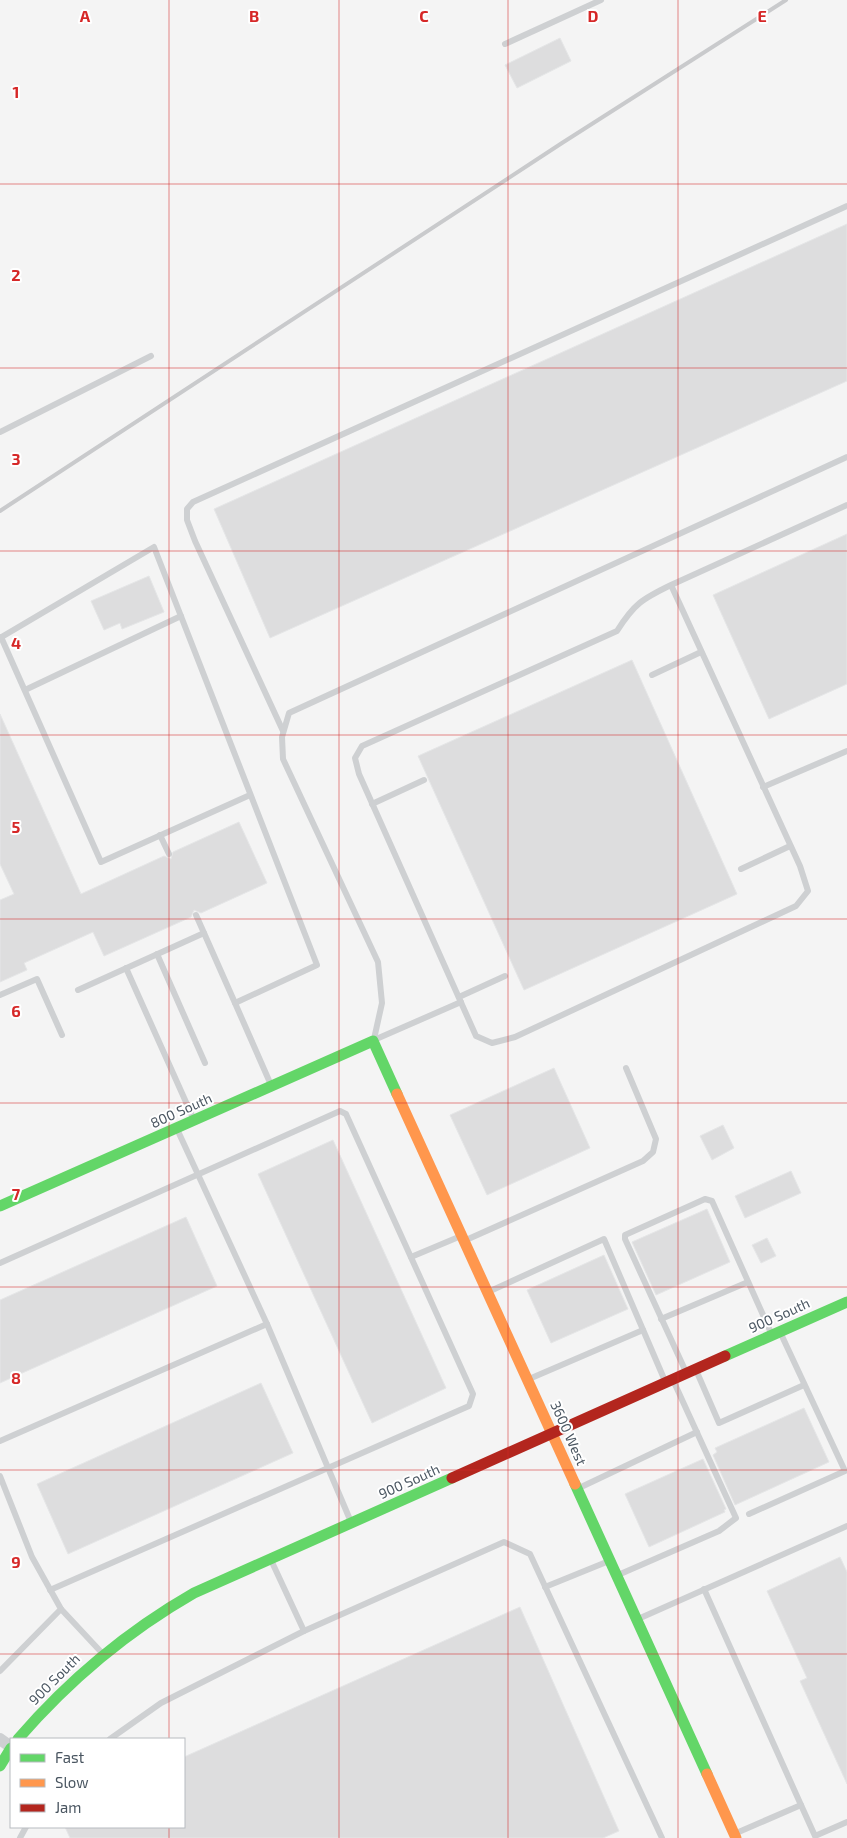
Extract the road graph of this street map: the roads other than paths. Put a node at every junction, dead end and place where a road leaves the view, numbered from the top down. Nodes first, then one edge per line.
1 (601, 0) edge
2 (505, 44) dead end
3 (847, 206) edge
4 (151, 356) dead end
5 (0, 432) edge
6 (847, 457) edge
7 (847, 505) edge
8 (671, 585) junction
9 (182, 616) junction
10 (1, 638) edge
11 (702, 652) junction
12 (652, 675) dead end
13 (25, 690) junction
14 (283, 731) junction
15 (847, 751) edge
16 (424, 780) dead end
17 (763, 788) junction
18 (250, 795) junction
19 (372, 804) junction
20 (160, 835) junction
21 (790, 846) junction
22 (169, 854) dead end
23 (741, 869) dead end
24 (196, 915) dead end
25 (204, 933) junction
26 (157, 954) junction
27 (126, 968) junction
28 (505, 976) dead end
29 (78, 990) dead end
30 (0, 995) edge
31 (460, 999) junction
32 (235, 1003) junction
33 (62, 1035) dead end
34 (373, 1041) junction
35 (205, 1063) dead end
36 (626, 1068) dead end
37 (272, 1086) junction
38 (194, 1120) junction
39 (177, 1128) junction
40 (198, 1175) junction
41 (0, 1206) edge
42 (464, 1238) junction
43 (411, 1257) junction
44 (0, 1263) edge
45 (748, 1282) junction
46 (488, 1292) junction
47 (847, 1302) edge
48 (661, 1319) junction
49 (267, 1324) junction
50 (643, 1330) junction
51 (776, 1333) junction
52 (691, 1371) junction
53 (528, 1379) junction
54 (669, 1381) junction
55 (804, 1385) junction
56 (697, 1432) junction
57 (552, 1433) junction
58 (0, 1441) edge
59 (328, 1468) junction
60 (0, 1476) edge
61 (578, 1488) junction
62 (749, 1514) dead end
63 (351, 1523) junction
64 (847, 1526) edge
65 (270, 1559) junction
66 (610, 1561) junction
67 (617, 1575) junction
68 (545, 1587) junction
69 (704, 1589) junction
70 (50, 1590) junction
71 (61, 1609) junction
72 (637, 1619) junction
73 (304, 1631) junction
74 (102, 1653) junction
75 (0, 1671) edge
76 (19, 1738) edge
77 (111, 1738) edge
78 (0, 1739) edge
79 (10, 1747) edge
80 (10, 1751) edge
81 (5, 1764) edge
82 (800, 1805) junction
83 (847, 1822) edge
84 (735, 1836) edge
85 (662, 1838) edge

1 - 2 lane
3 - 14 lane
4 - 5 lane
6 - 14 lane
7 - 8 lane
8 - 11 lane
8 - 19 lane
9 - 10 lane
9 - 13 lane
9 - 18 lane
10 - 13 lane
11 - 12 lane
11 - 17 lane
13 - 20 lane
14 - 34 lane
15 - 17 lane
16 - 19 lane
17 - 21 lane
18 - 20 lane
18 - 32 lane
19 - 31 lane
20 - 22 lane
21 - 23 lane
21 - 31 lane
24 - 25 lane
25 - 26 lane
25 - 32 lane
26 - 27 lane
26 - 35 lane
27 - 29 lane
27 - 38 lane
28 - 31 lane
30 - 33 lane
31 - 34 lane
32 - 37 lane
34 - 37 street, 800 South
34 - 42 street, 3600 West
36 - 42 lane
37 - 38 street, 800 South
38 - 39 street, 800 South
39 - 40 lane
39 - 41 street, 800 South
40 - 43 lane
40 - 44 lane
40 - 49 lane
42 - 43 lane
42 - 46 street, 3600 West
43 - 59 lane
45 - 48 lane
45 - 48 lane
45 - 51 lane
46 - 50 lane
46 - 53 street, 3600 West
47 - 51 street, 900 South
48 - 52 lane
49 - 58 lane
49 - 59 lane
50 - 53 lane
50 - 54 lane
51 - 52 street, 900 South
51 - 55 lane
52 - 54 street, 900 South
52 - 55 lane
53 - 57 street, 3600 West
54 - 56 lane
54 - 57 street, 900 South
55 - 62 lane
56 - 61 lane
56 - 67 lane
57 - 61 street, 3600 West
57 - 63 street, 900 South
59 - 63 lane
59 - 70 lane
60 - 70 lane
61 - 66 street, 3600 West
63 - 65 street, 900 South
64 - 69 lane
65 - 73 lane
65 - 74 street, 900 South
66 - 67 street, 3600 West
66 - 68 lane
67 - 72 street, 3600 West
68 - 73 lane
68 - 85 lane
69 - 72 lane
69 - 82 lane
70 - 71 lane
71 - 74 lane
71 - 75 lane
72 - 84 street, 3600 West
73 - 77 lane
74 - 76 street, 900 South
78 - 79 street
80 - 81 street
82 - 83 lane
82 - 84 lane

